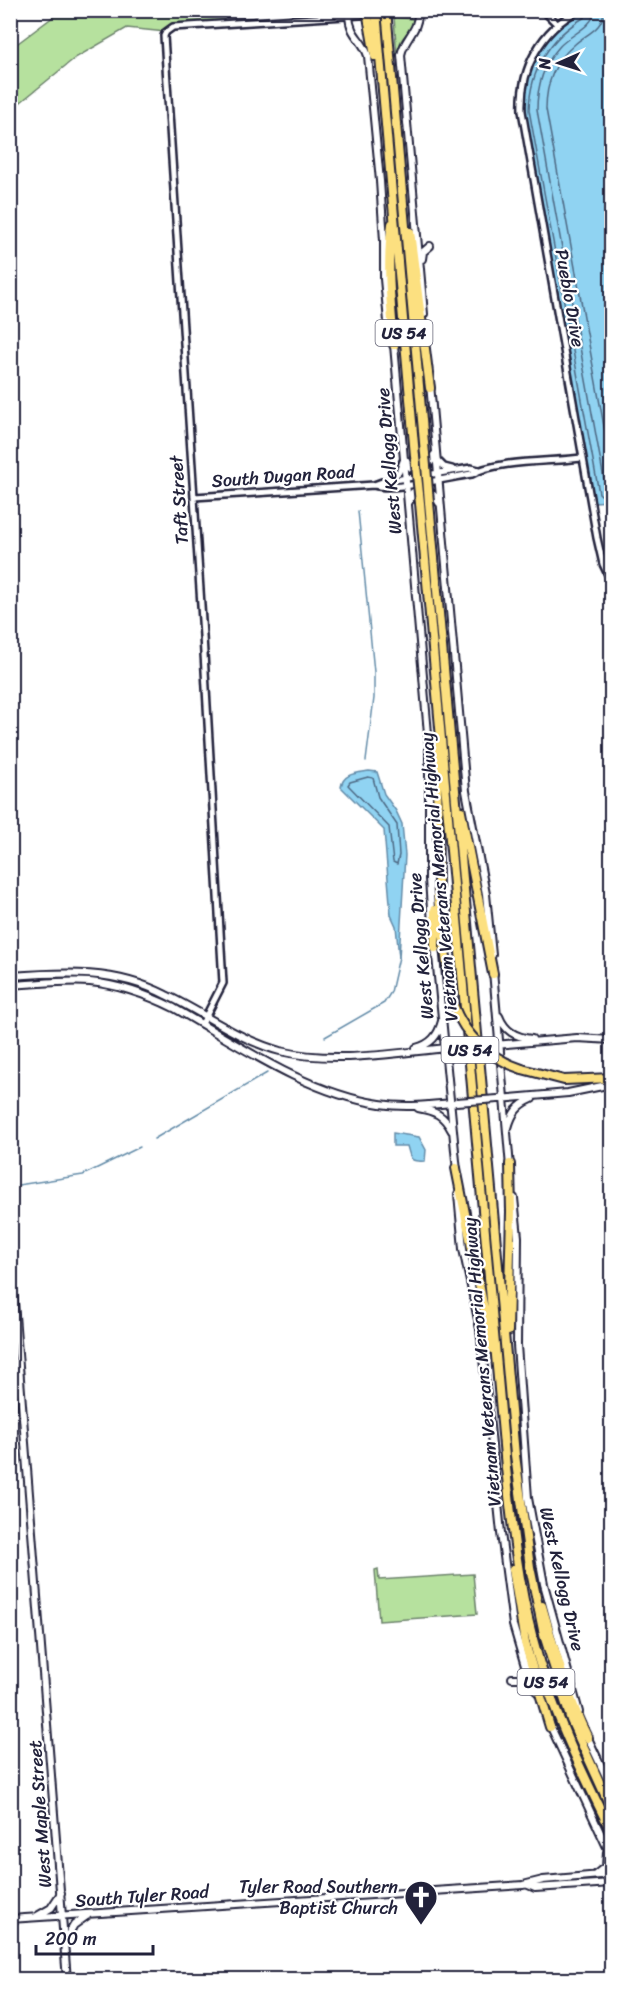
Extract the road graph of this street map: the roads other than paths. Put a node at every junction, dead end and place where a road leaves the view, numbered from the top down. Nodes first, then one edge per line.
1 (367, 10) edge
2 (376, 10) edge
3 (386, 10) edge
4 (439, 10) edge
5 (543, 10) edge
6 (579, 10) edge
7 (418, 12) junction
8 (349, 16) junction
9 (373, 22) junction
10 (557, 24) junction
11 (393, 211) junction
12 (403, 216) junction
13 (430, 246) dead end
14 (421, 275) junction
15 (394, 345) junction
16 (430, 388) junction
17 (403, 446) junction
18 (435, 449) junction
19 (582, 458) junction
20 (436, 459) junction
21 (404, 460) junction
22 (459, 470) junction
23 (479, 470) junction
24 (437, 476) junction
25 (454, 477) junction
26 (406, 482) junction
27 (384, 484) junction
28 (439, 494) junction
29 (194, 497) junction
30 (408, 501) junction
31 (440, 506) junction
32 (612, 583) edge
33 (437, 690) junction
34 (455, 781) junction
35 (437, 869) junction
36 (435, 948) junction
37 (494, 974) junction
38 (10, 976) edge
39 (10, 985) edge
40 (496, 1010) junction
41 (443, 1014) junction
42 (206, 1017) junction
43 (202, 1024) junction
44 (554, 1040) junction
45 (612, 1040) edge
46 (496, 1045) junction
47 (449, 1048) junction
48 (392, 1053) junction
49 (612, 1078) edge
50 (612, 1084) edge
51 (544, 1096) junction
52 (501, 1099) junction
53 (454, 1102) junction
54 (406, 1106) junction
55 (507, 1131) junction
56 (454, 1136) junction
57 (510, 1164) junction
58 (456, 1168) junction
59 (10, 1251) edge
60 (507, 1366) junction
61 (502, 1410) junction
62 (512, 1522) junction
63 (525, 1530) junction
64 (525, 1666) junction
65 (531, 1680) junction
66 (550, 1727) junction
67 (588, 1738) junction
68 (612, 1789) edge
69 (612, 1810) edge
70 (612, 1833) edge
71 (610, 1854) edge
72 (612, 1875) edge
73 (594, 1876) junction
74 (612, 1883) edge
75 (528, 1885) junction
76 (61, 1892) junction
77 (91, 1914) junction
78 (63, 1916) junction
79 (34, 1918) junction
80 (10, 1919) edge
81 (65, 1940) junction
82 (68, 1980) edge

1 - 9 highway, bridge
2 - 9 highway, Vietnam Veterans Memorial Highway / US 54, bridge
3 - 12 highway, Vietnam Veterans Memorial Highway / US 54, bridge
4 - 7 street
5 - 10 street
6 - 10 street
7 - 8 street
7 - 14 main road, West Kellogg Drive
8 - 15 main road, West Kellogg Drive
8 - 29 street, Taft Street
9 - 11 highway, Vietnam Veterans Memorial Highway / US 54
10 - 19 street, Pueblo Drive
11 - 15 highway
11 - 33 highway, Vietnam Veterans Memorial Highway / US 54, bridge
12 - 16 highway
12 - 34 highway, Vietnam Veterans Memorial Highway / US 54, bridge
13 - 14 main road
14 - 16 main road, West Kellogg Drive
15 - 17 main road, West Kellogg Drive
16 - 18 main road, West Kellogg Drive
17 - 18 main road
17 - 21 main road, West Kellogg Drive
18 - 20 main road, West Kellogg Drive
19 - 23 street, South Dugan Road
19 - 32 street, Pueblo Drive
20 - 22 street
20 - 24 main road, West Kellogg Drive
21 - 26 main road, West Kellogg Drive
21 - 27 street
22 - 23 street, South Dugan Road
22 - 24 street, South Dugan Road
23 - 25 street, South Dugan Road
24 - 25 street, South Dugan Road
24 - 26 street, South Dugan Road
24 - 28 main road, West Kellogg Drive
25 - 28 street
26 - 27 street, South Dugan Road
26 - 30 main road, West Kellogg Drive
27 - 29 street, South Dugan Road
27 - 30 street
28 - 31 main road, West Kellogg Drive
29 - 42 street, Taft Street
30 - 31 main road
30 - 36 main road, West Kellogg Drive
31 - 37 main road, West Kellogg Drive
33 - 35 highway
33 - 61 highway, Vietnam Veterans Memorial Highway / US 54
34 - 37 highway
34 - 60 highway, Vietnam Veterans Memorial Highway / US 54
35 - 36 highway
35 - 49 highway, bridge
36 - 41 main road, West Kellogg Drive
37 - 40 main road, West Kellogg Drive
38 - 42 main road
39 - 43 main road
40 - 44 main road
40 - 46 main road, West Kellogg Drive
41 - 47 main road, West Kellogg Drive
41 - 48 main road
42 - 43 street, Taft Street
42 - 48 main road
43 - 54 main road
44 - 45 main road
44 - 46 main road
46 - 47 main road, bridge
46 - 52 main road, West Kellogg Drive
47 - 48 main road
47 - 53 main road, West Kellogg Drive
50 - 51 main road
51 - 52 main road
51 - 55 main road
52 - 53 main road, bridge
52 - 55 main road, West Kellogg Drive
53 - 54 main road
53 - 56 main road, West Kellogg Drive
54 - 56 main road
55 - 57 main road, West Kellogg Drive
56 - 58 main road, West Kellogg Drive
57 - 60 highway
57 - 67 main road, West Kellogg Drive
58 - 61 highway
58 - 64 main road, West Kellogg Drive
59 - 76 main road, West Maple Street
60 - 63 highway, Vietnam Veterans Memorial Highway / US 54
61 - 62 highway, Vietnam Veterans Memorial Highway / US 54
62 - 66 highway
62 - 70 highway, Vietnam Veterans Memorial Highway / US 54
63 - 67 highway
63 - 69 highway, Vietnam Veterans Memorial Highway / US 54
64 - 65 main road, West Kellogg Drive
64 - 65 main road
65 - 66 main road, West Kellogg Drive
66 - 71 main road, West Kellogg Drive
67 - 68 main road, West Kellogg Drive
71 - 73 main road
72 - 73 main road, South Tyler Road
73 - 75 main road, South Tyler Road
74 - 75 main road, South Tyler Road
75 - 77 main road, South Tyler Road
76 - 78 main road, West Maple Street
76 - 79 main road
77 - 78 main road, South Tyler Road
77 - 81 main road
78 - 79 main road, South Tyler Road
78 - 81 main road, West Maple Street
79 - 80 main road, South Tyler Road
81 - 82 main road, West Maple Street

